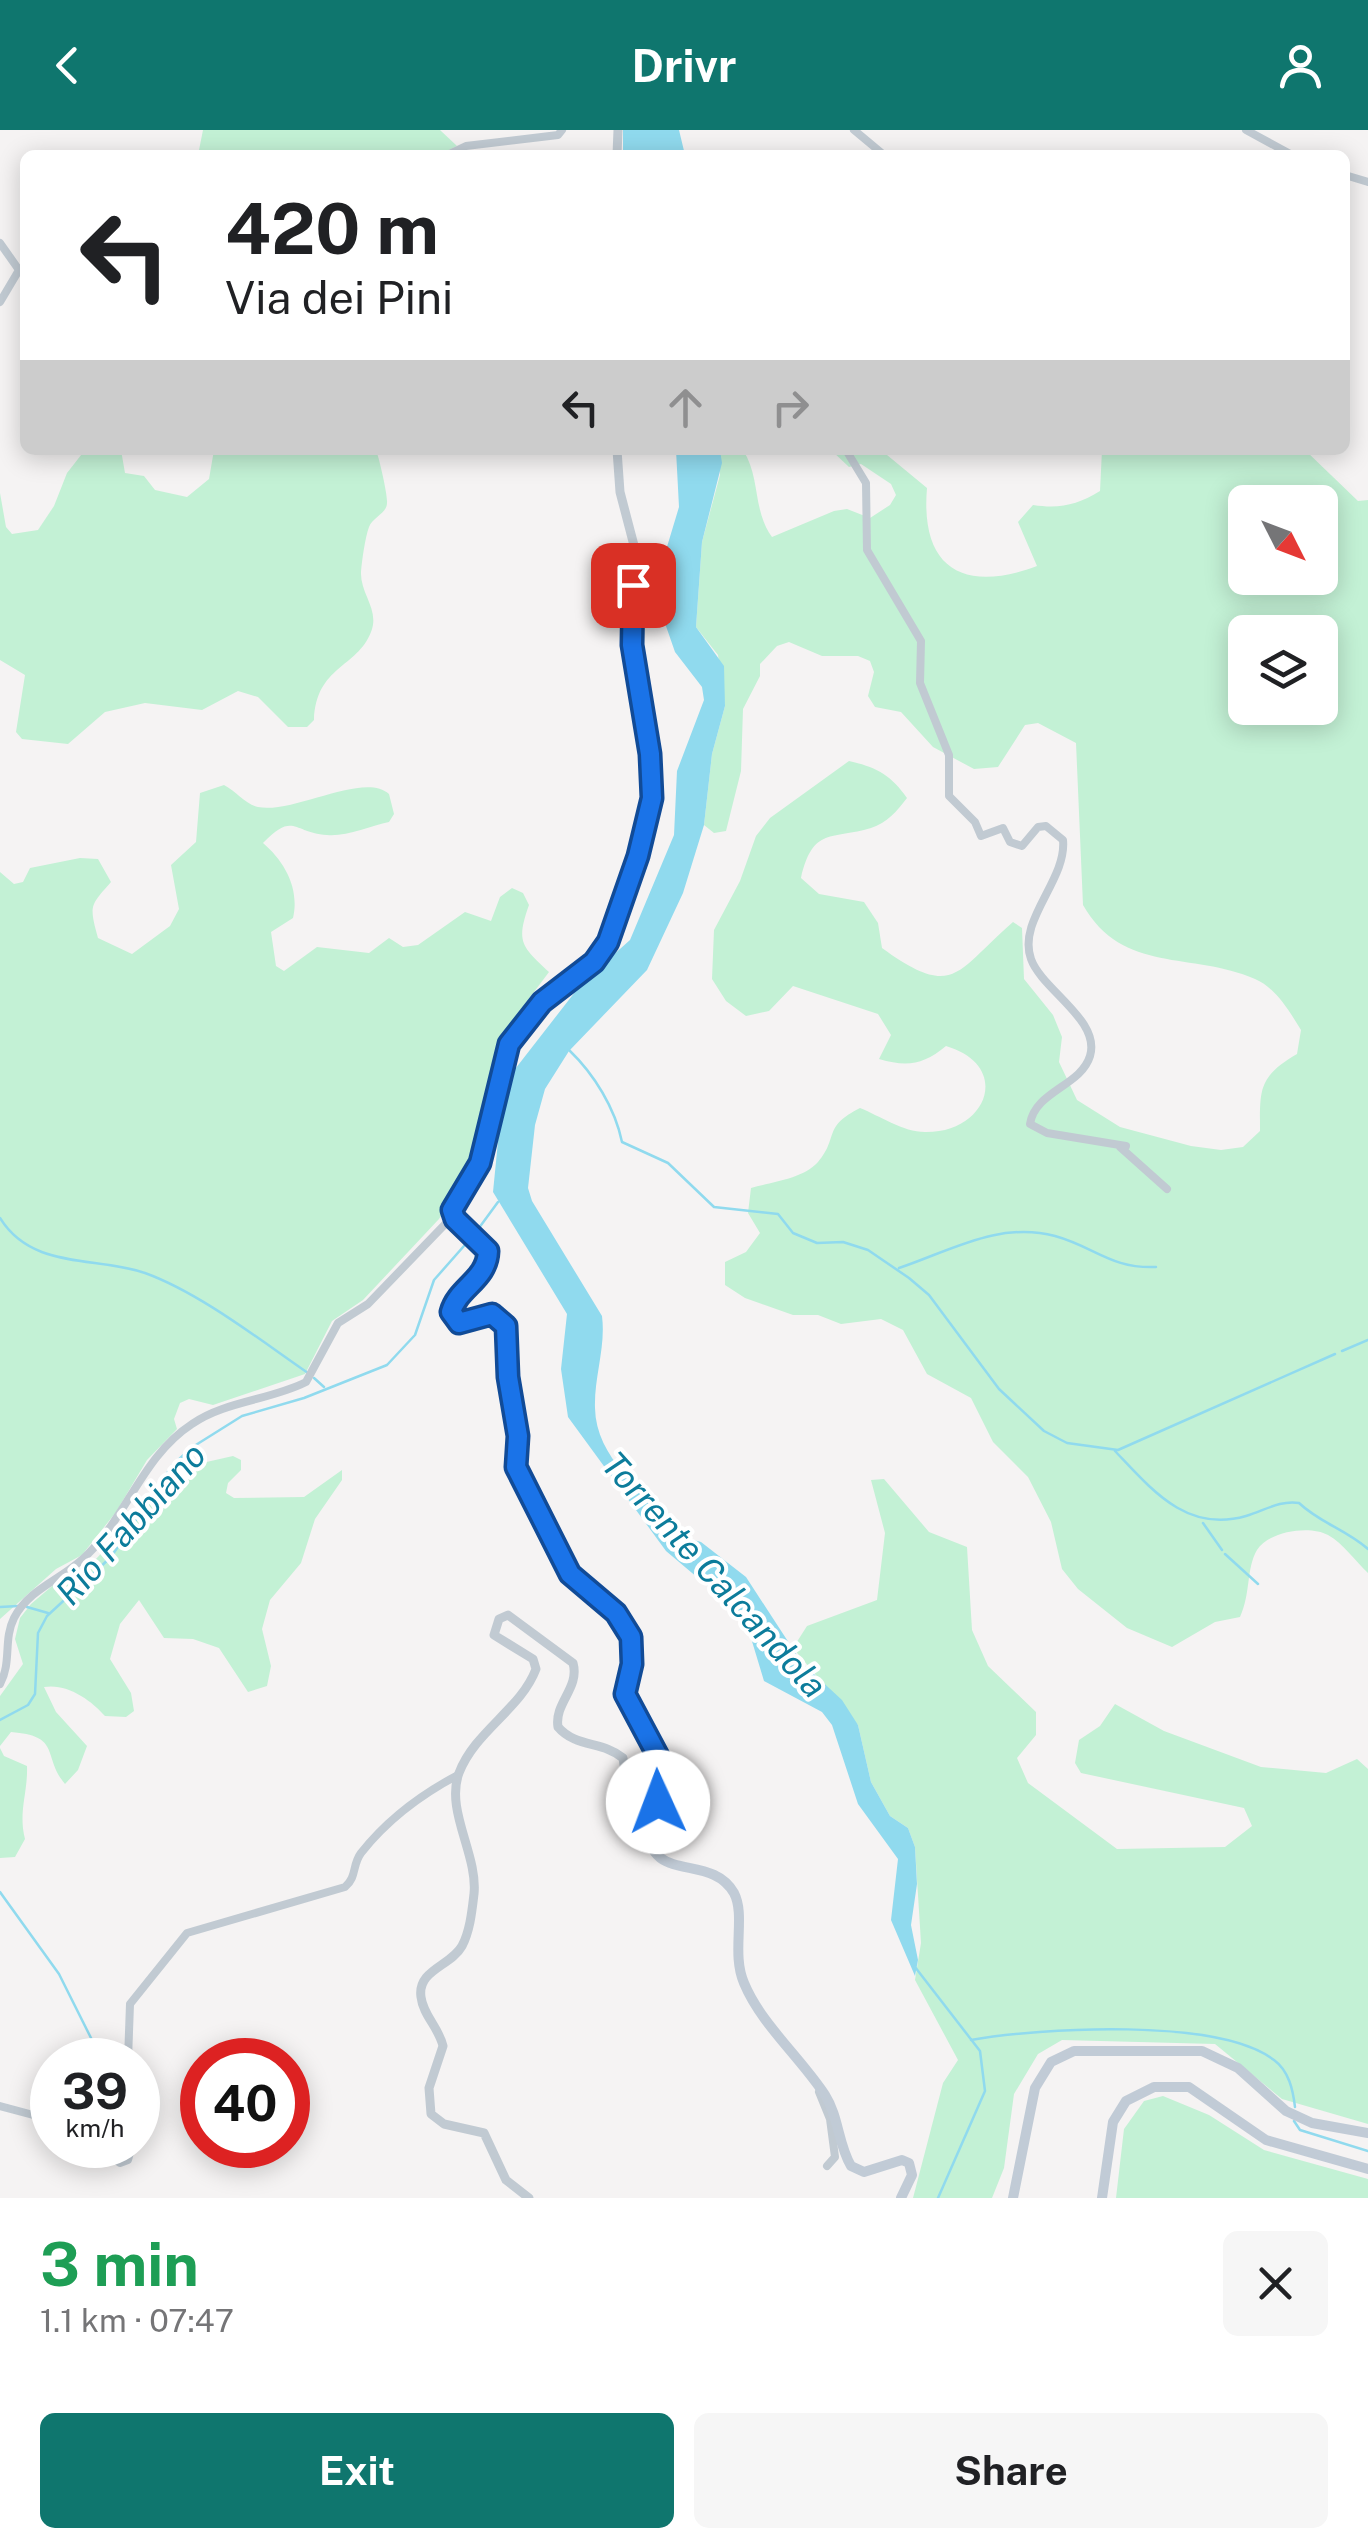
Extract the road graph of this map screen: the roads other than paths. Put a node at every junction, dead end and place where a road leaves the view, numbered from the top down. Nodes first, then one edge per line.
1 (562, 130) edge
2 (854, 130) edge
3 (1246, 130) edge
4 (458, 150) edge
5 (878, 150) edge
6 (1283, 150) edge
7 (0, 244) edge
8 (0, 302) edge
9 (617, 455) edge
10 (849, 455) edge
11 (1167, 1189) dead end
12 (454, 1218) junction
13 (0, 1684) edge
14 (458, 1775) junction
15 (647, 1824) junction
16 (129, 2038) edge
17 (813, 2078) junction
18 (0, 2106) edge
19 (30, 2114) edge
20 (1368, 2133) edge
21 (827, 2166) dead end
22 (1368, 2169) edge
23 (529, 2198) edge
24 (901, 2198) edge
25 (1012, 2198) edge
26 (1102, 2198) edge

1 - 4 street
2 - 5 street
3 - 6 street
7 - 8 street
9 - 12 street
10 - 11 street
12 - 13 street
12 - 15 street
14 - 15 street
14 - 16 street
14 - 23 street
15 - 17 main road
17 - 21 street
17 - 24 main road
18 - 19 street
20 - 25 main road
22 - 26 main road

